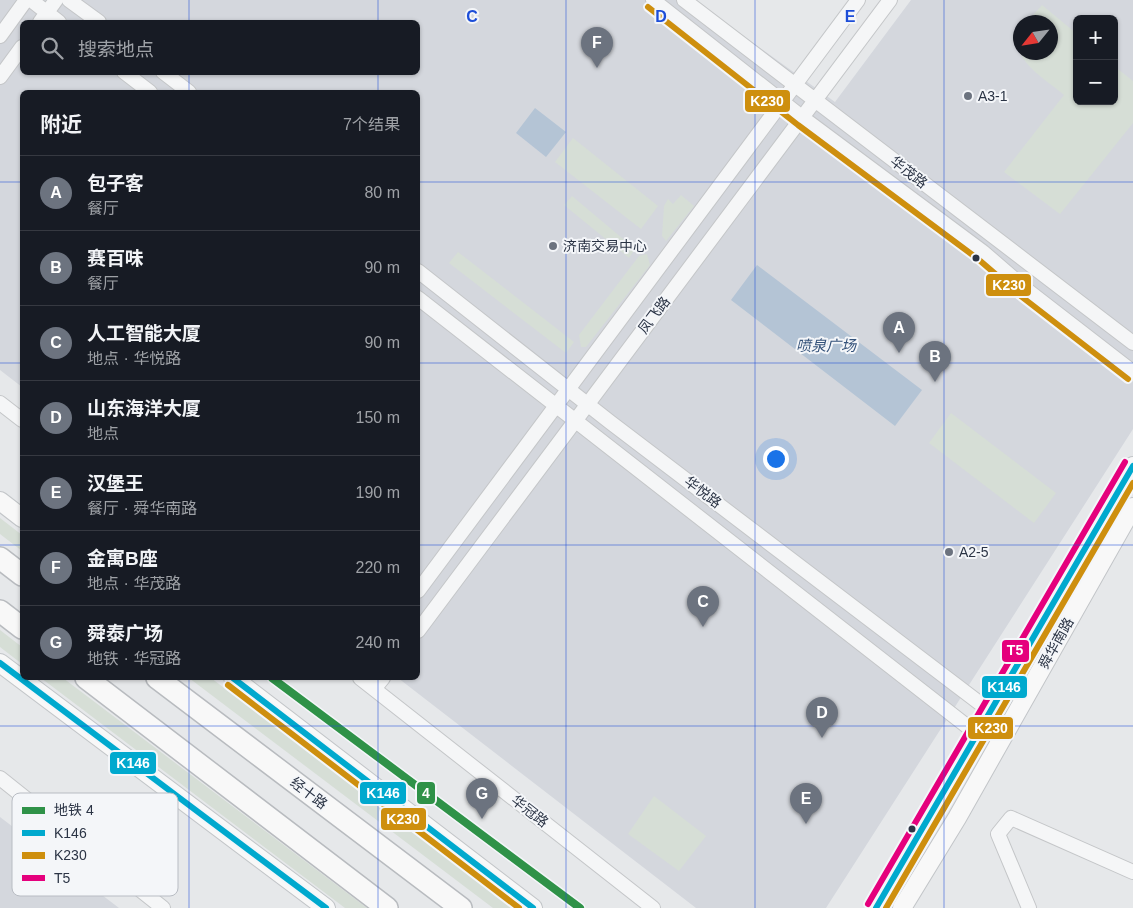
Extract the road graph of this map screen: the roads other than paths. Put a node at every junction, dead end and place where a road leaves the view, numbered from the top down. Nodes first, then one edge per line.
1 (26, 0) edge
2 (31, 0) edge
3 (56, 0) edge
4 (69, 0) edge
5 (653, 0) edge
6 (684, 0) edge
7 (858, 0) edge
8 (890, 0) edge
9 (44, 18) edge
10 (96, 20) edge
11 (0, 36) edge
12 (20, 50) edge
13 (128, 75) edge
14 (167, 75) edge
15 (0, 77) edge
16 (796, 84) junction
17 (147, 90) edge
18 (186, 90) edge
19 (816, 100) junction
20 (782, 102) junction
21 (803, 118) junction
22 (420, 272) edge
23 (420, 300) edge
24 (1133, 344) edge
25 (1133, 372) edge
26 (569, 388) junction
27 (0, 403) edge
28 (588, 403) junction
29 (556, 406) junction
30 (20, 418) edge
31 (575, 421) junction
32 (1133, 466) edge
33 (0, 500) edge
34 (1133, 507) edge
35 (20, 516) edge
36 (0, 558) edge
37 (20, 573) edge
38 (420, 588) edge
39 (0, 611) edge
40 (20, 626) edge
41 (420, 629) edge
42 (0, 663) edge
43 (20, 678) edge
44 (23, 680) edge
45 (89, 680) edge
46 (160, 680) edge
47 (236, 680) edge
48 (379, 683) edge
49 (990, 711) junction
50 (977, 734) junction
51 (0, 778) edge
52 (19, 793) edge
53 (173, 793) edge
54 (178, 797) edge
55 (1133, 872) edge
56 (149, 896) edge
57 (164, 908) edge
58 (326, 908) edge
59 (387, 908) edge
60 (461, 908) edge
61 (533, 908) edge
62 (653, 908) edge
63 (876, 908) edge
64 (902, 908) edge
65 (1029, 908) edge

1 - 11 street
2 - 9 street
3 - 9 street
4 - 10 street
5 - 20 street, 华茂路
6 - 16 street, 华茂路
7 - 16 street, 凤飞路
8 - 19 street, 凤飞路
12 - 15 street
13 - 17 street
14 - 18 street
16 - 19 street, 华茂路
16 - 20 street, 凤飞路
19 - 21 street, 凤飞路
19 - 24 street, 华茂路
20 - 21 street, 华茂路
20 - 26 street, 凤飞路
21 - 25 street, 华茂路
21 - 28 street, 凤飞路
22 - 26 street, 华悦路
23 - 29 street
26 - 28 street, 华悦路
26 - 29 street, 凤飞路
27 - 30 street
28 - 31 street, 凤飞路
28 - 49 street, 华悦路
29 - 31 street
29 - 38 street, 凤飞路
31 - 41 street, 凤飞路
31 - 50 street
32 - 49 main road, 舜华南路
33 - 35 main road
34 - 64 main road, 舜华南路
36 - 37 highway
39 - 40 highway
42 - 43 main road
44 - 53 main road
45 - 59 highway
46 - 60 highway, 经十路
47 - 61 main road
48 - 62 street, 华冠路
49 - 50 main road, 舜华南路
50 - 63 main road, 舜华南路
51 - 52 street
54 - 58 main road
55 - 65 street
56 - 57 street

